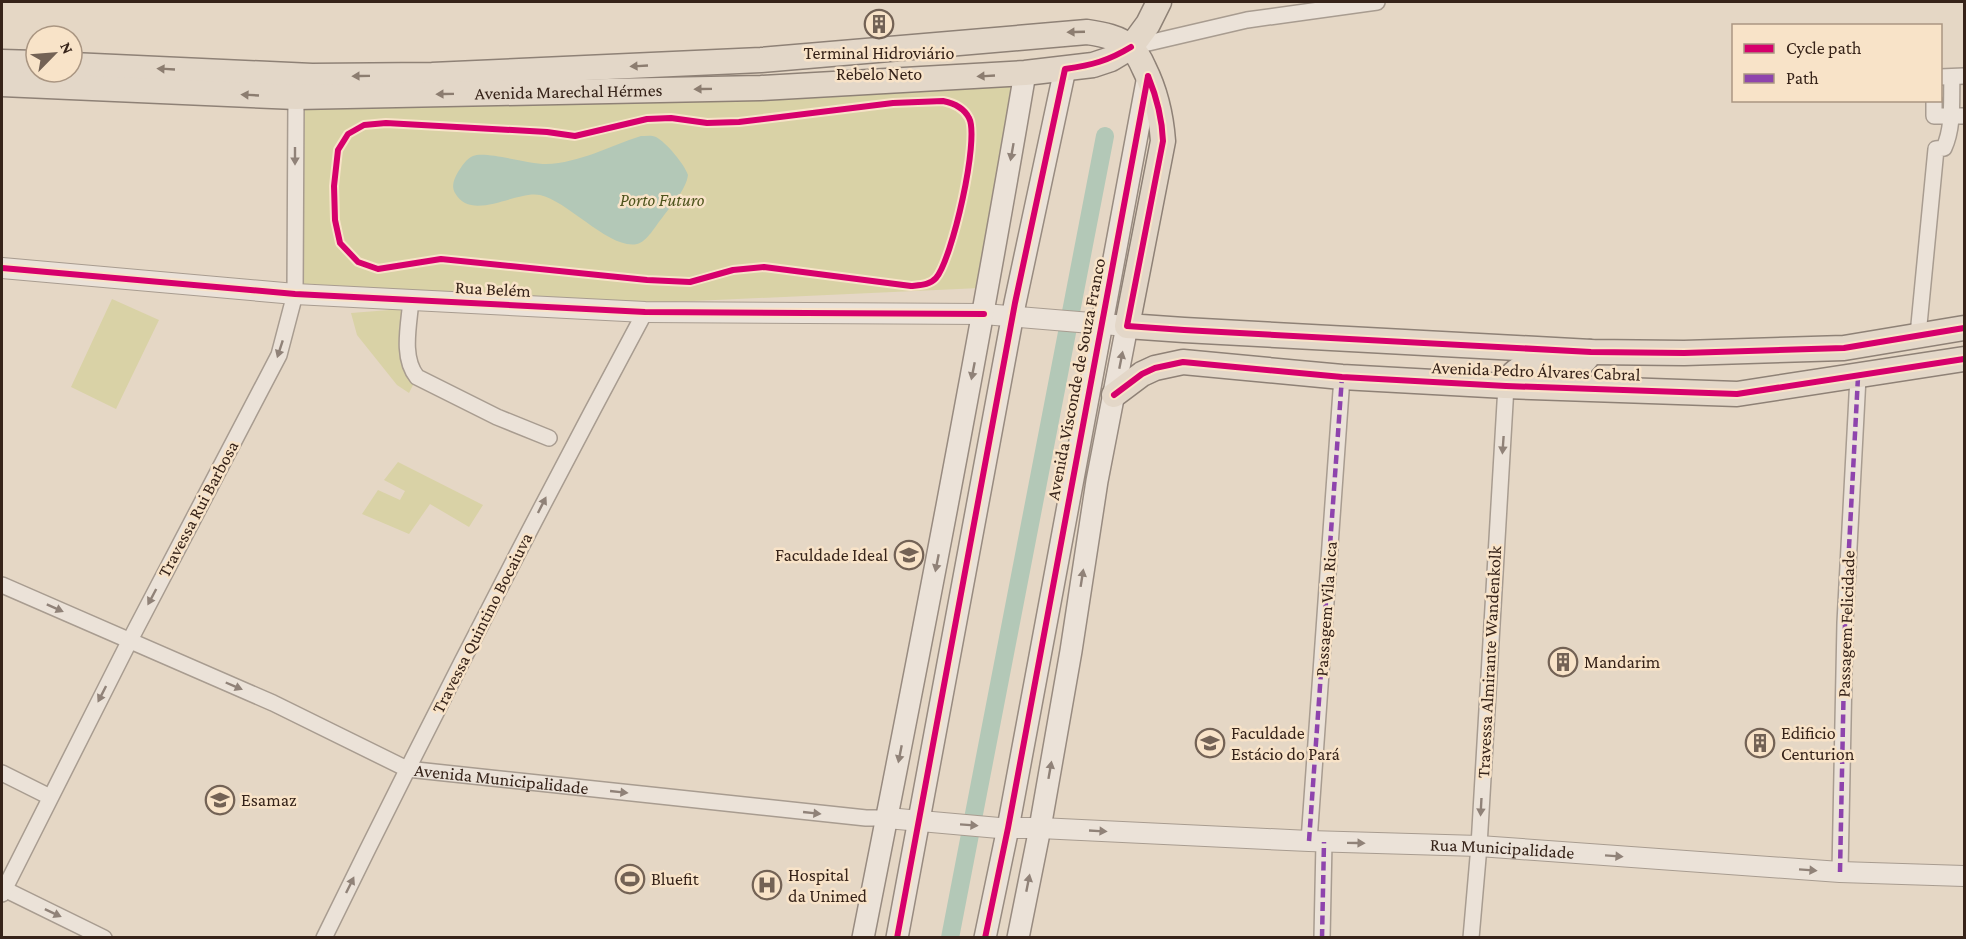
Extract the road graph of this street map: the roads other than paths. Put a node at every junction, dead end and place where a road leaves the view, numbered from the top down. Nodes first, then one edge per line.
1 (1159, 2) edge
2 (1377, 2) edge
3 (1131, 47) junction
4 (761, 60) junction
5 (2, 62) edge
6 (24, 63) edge
7 (84, 66) edge
8 (1065, 69) junction
9 (1025, 74) junction
10 (1148, 76) junction
11 (1952, 76) edge
12 (2, 84) edge
13 (761, 88) junction
14 (296, 98) junction
15 (1934, 102) edge
16 (1958, 116) edge
17 (2, 268) edge
18 (295, 294) junction
19 (411, 300) junction
20 (645, 312) junction
21 (984, 314) junction
22 (1012, 315) junction
23 (1093, 323) junction
24 (1127, 326) junction
25 (1965, 328) edge
26 (1918, 335) junction
27 (1591, 352) junction
28 (1965, 359) edge
29 (1858, 377) junction
30 (1342, 378) junction
31 (1506, 387) junction
32 (1114, 395) junction
33 (549, 438) dead end
34 (1057, 564) junction
35 (2, 585) edge
36 (129, 642) junction
37 (1071, 651) junction
38 (407, 769) junction
39 (2, 773) edge
40 (50, 797) junction
41 (887, 818) junction
42 (919, 821) junction
43 (1001, 828) junction
44 (1040, 828) junction
45 (1317, 842) junction
46 (1479, 846) junction
47 (1840, 872) junction
48 (1965, 876) edge
49 (2, 891) edge
50 (104, 938) edge
51 (324, 938) edge
52 (863, 938) edge
53 (897, 938) edge
54 (985, 938) edge
55 (1017, 938) edge
56 (1322, 938) edge
57 (1470, 938) edge

1 - 3 main road
2 - 3 street, Avenida Marechal Hérmes
3 -> 4 main road, Avenida Marechal Hérmes
3 - 8 main road, Avenida Marechal Hérmes
3 - 10 main road
4 -> 7 main road, Avenida Marechal Hérmes
4 - 13 main road
5 - 6 main road
8 - 9 main road, Avenida Marechal Hérmes
8 - 22 main road
9 -> 13 main road, Avenida Marechal Hérmes
9 -> 21 main road
10 - 23 main road, Avenida Visconde de Souza Franco
10 - 24 main road
11 - 16 street
14 -> 12 main road, Avenida Marechal Hérmes
13 -> 14 main road, Avenida Marechal Hérmes
14 -> 18 street, Travessa Rui Barbosa
15 - 16 street
16 - 26 street
17 - 18 street, Rua Belém
18 - 19 street, Rua Belém
18 -> 36 street, Travessa Rui Barbosa
19 - 20 street, Rua Belém
19 - 33 street
20 - 21 street, Rua Belém
38 -> 20 street, Travessa Quintino Bocaiuva
21 - 22 street, Rua Belém
21 -> 41 main road
22 - 23 street, Rua Belém
22 - 42 main road
23 - 24 street, Rua Belém
23 - 34 main road, Avenida Visconde de Souza Franco
24 - 27 main road, Avenida Pedro Álvares Cabral
32 -> 24 main road
25 - 26 main road, Avenida Pedro Álvares Cabral
26 - 27 main road, Avenida Pedro Álvares Cabral
27 - 31 main road
28 - 29 main road, Avenida Pedro Álvares Cabral
29 - 31 main road, Avenida Pedro Álvares Cabral
29 - 47 street, Passagem Felicidade
30 - 31 main road, Avenida Pedro Álvares Cabral
30 - 32 main road, Avenida Pedro Álvares Cabral
30 - 45 street, Passagem Vila Rica
31 -> 46 street, Travessa Almirante Wandenkolk
37 -> 32 main road
34 - 37 main road
34 - 43 main road, Avenida Visconde de Souza Franco
35 -> 36 street, Avenida Municipalidade
36 -> 38 street, Avenida Municipalidade
36 -> 40 street, Travessa Rui Barbosa
44 -> 37 main road
38 -> 41 street, Avenida Municipalidade
51 -> 38 street, Travessa Quintino Bocaiuva
39 - 40 street
40 - 49 street, Travessa Rui Barbosa
41 - 42 street, Avenida Municipalidade
41 - 52 main road
42 -> 43 street, Avenida Municipalidade
42 - 53 main road
43 - 44 street, Avenida Municipalidade
43 - 54 main road, Avenida Visconde de Souza Franco
44 -> 45 street, Rua Municipalidade
55 -> 44 main road
45 -> 46 street, Rua Municipalidade
45 - 56 street, Passagem Vila Rica
46 -> 47 street, Rua Municipalidade
46 - 57 street, Travessa Almirante Wandenkolk
47 - 48 street, Rua Municipalidade
49 -> 50 street

